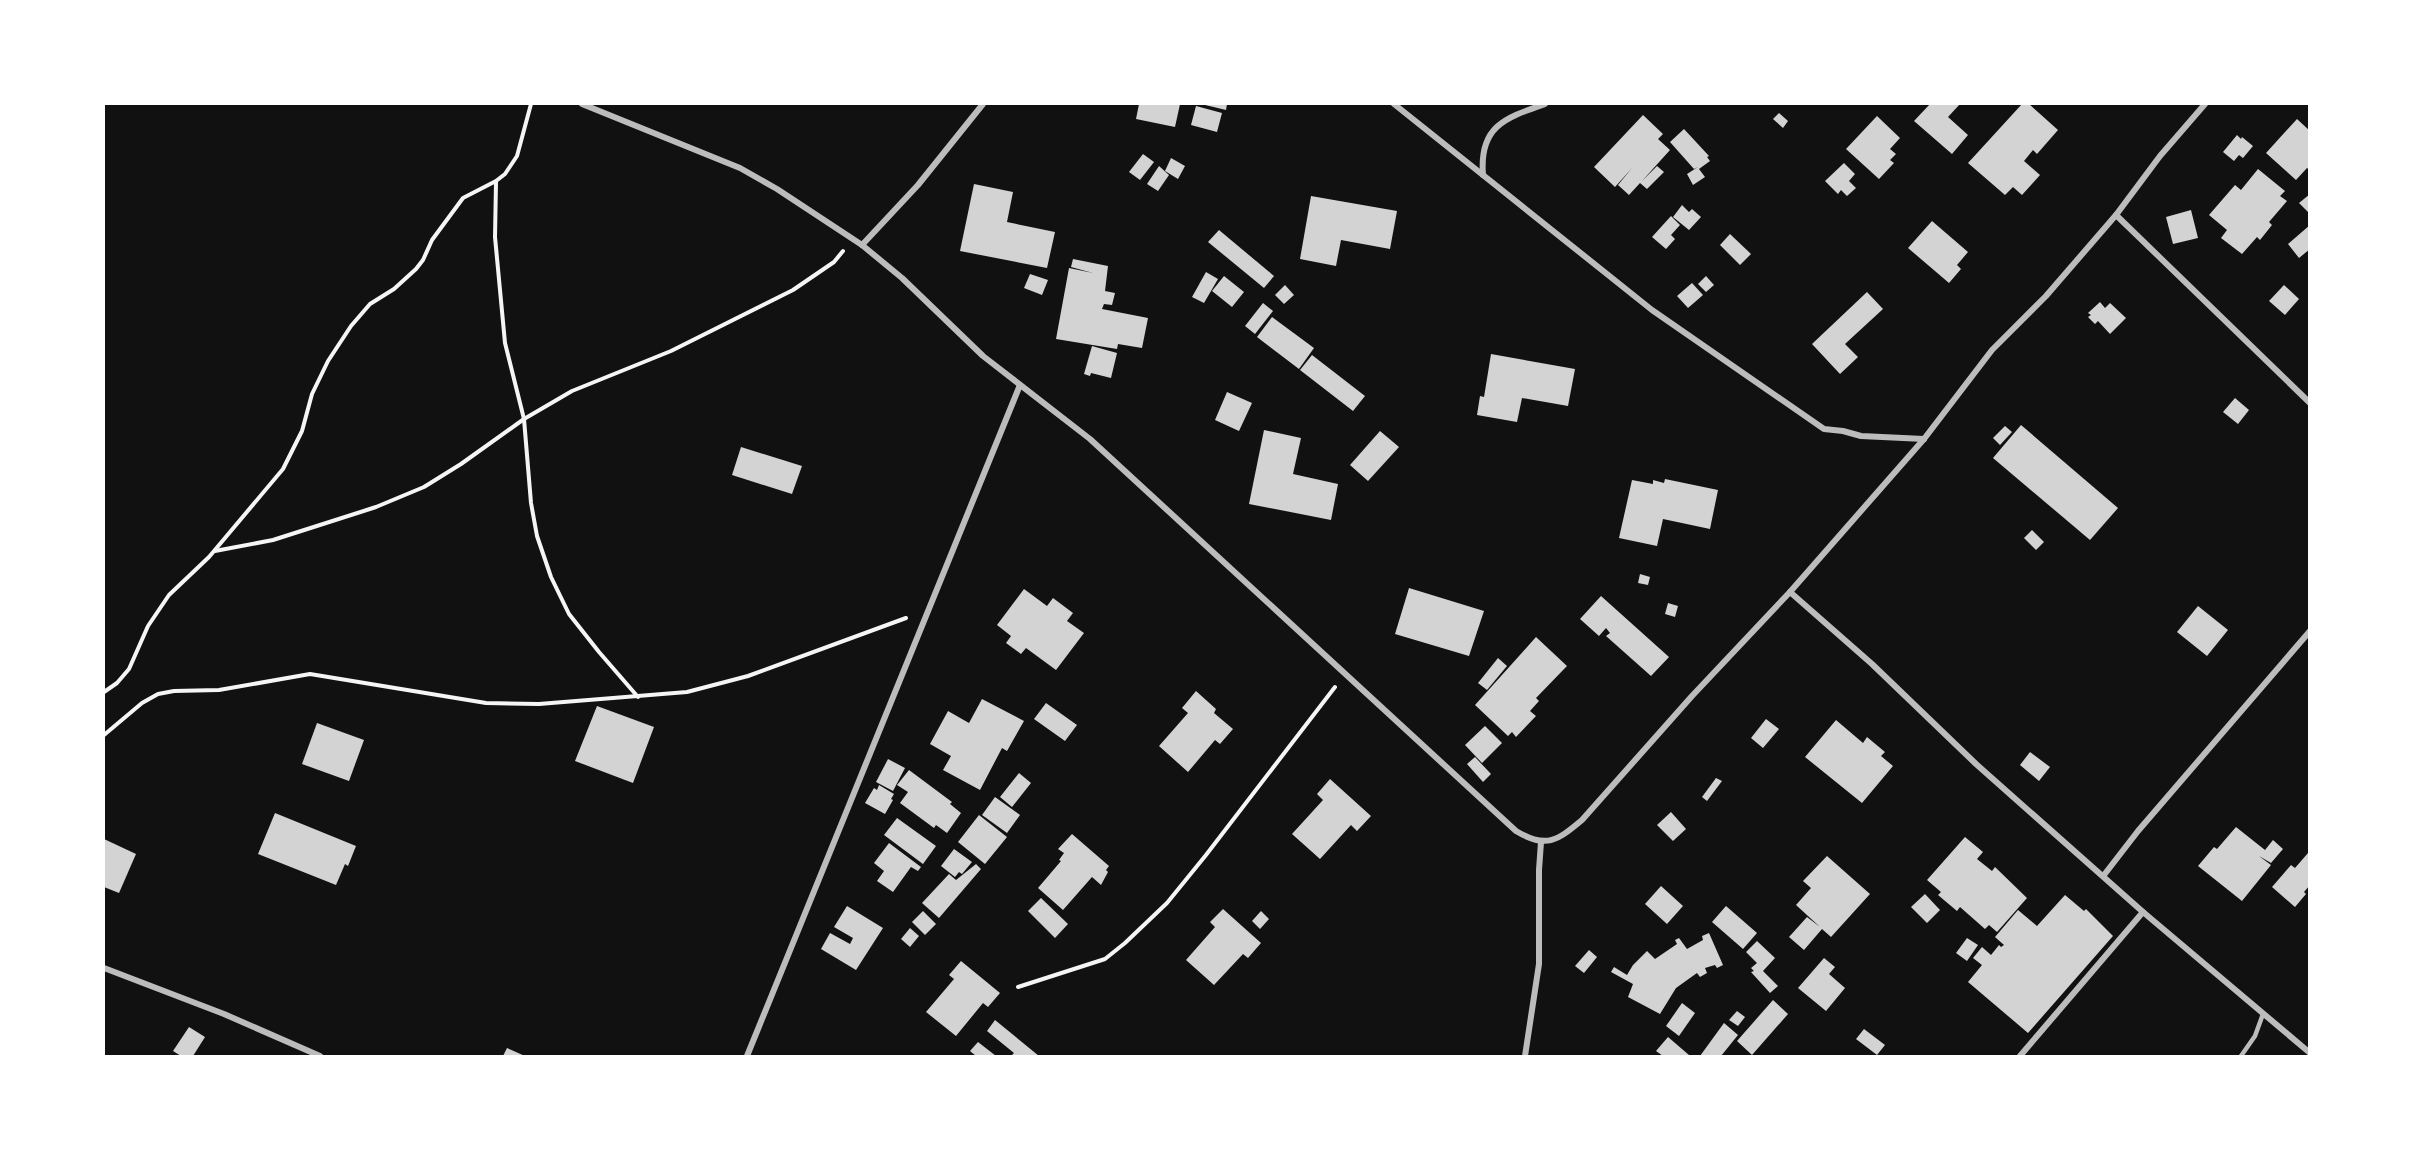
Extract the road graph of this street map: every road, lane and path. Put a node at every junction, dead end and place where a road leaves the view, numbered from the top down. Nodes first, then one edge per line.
1 (531, 104) edge
2 (582, 104) edge
3 (983, 104) edge
4 (1394, 104) edge
5 (1545, 104) edge
6 (2205, 104) edge
7 (1483, 175) junction
8 (496, 181) junction
9 (2116, 215) junction
10 (852, 238) junction
11 (862, 245) junction
12 (1020, 385) junction
13 (2310, 403) edge
14 (524, 419) junction
15 (1924, 439) junction
16 (214, 552) junction
17 (1790, 592) junction
18 (929, 611) junction
19 (2310, 631) edge
20 (1344, 675) junction
21 (104, 693) edge
22 (638, 697) junction
23 (104, 735) edge
24 (1541, 842) junction
25 (2104, 875) junction
26 (2143, 912) junction
27 (104, 968) edge
28 (1018, 987) dead end
29 (2263, 1014) junction
30 (2310, 1053) edge
31 (320, 1056) edge
32 (747, 1056) edge
33 (1526, 1056) edge
34 (2020, 1056) edge
35 (2241, 1056) edge

1 - 8 path
2 - 10 street
3 - 11 street
4 - 7 street
5 - 7 street
6 - 9 street
7 - 15 street
8 - 14 path
8 - 16 path
9 - 13 street
9 - 15 street
10 - 11 street
10 - 14 path
11 - 12 street
12 - 18 street
12 - 20 street
14 - 16 path
14 - 22 path
15 - 17 street
16 - 21 path
17 - 24 street
17 - 25 street
18 - 22 path
18 - 32 street
19 - 25 street
20 - 24 street
20 - 28 path
22 - 23 path
24 - 33 street
25 - 26 street
26 - 29 street
26 - 34 street
27 - 31 street
29 - 30 street
29 - 35 lane

